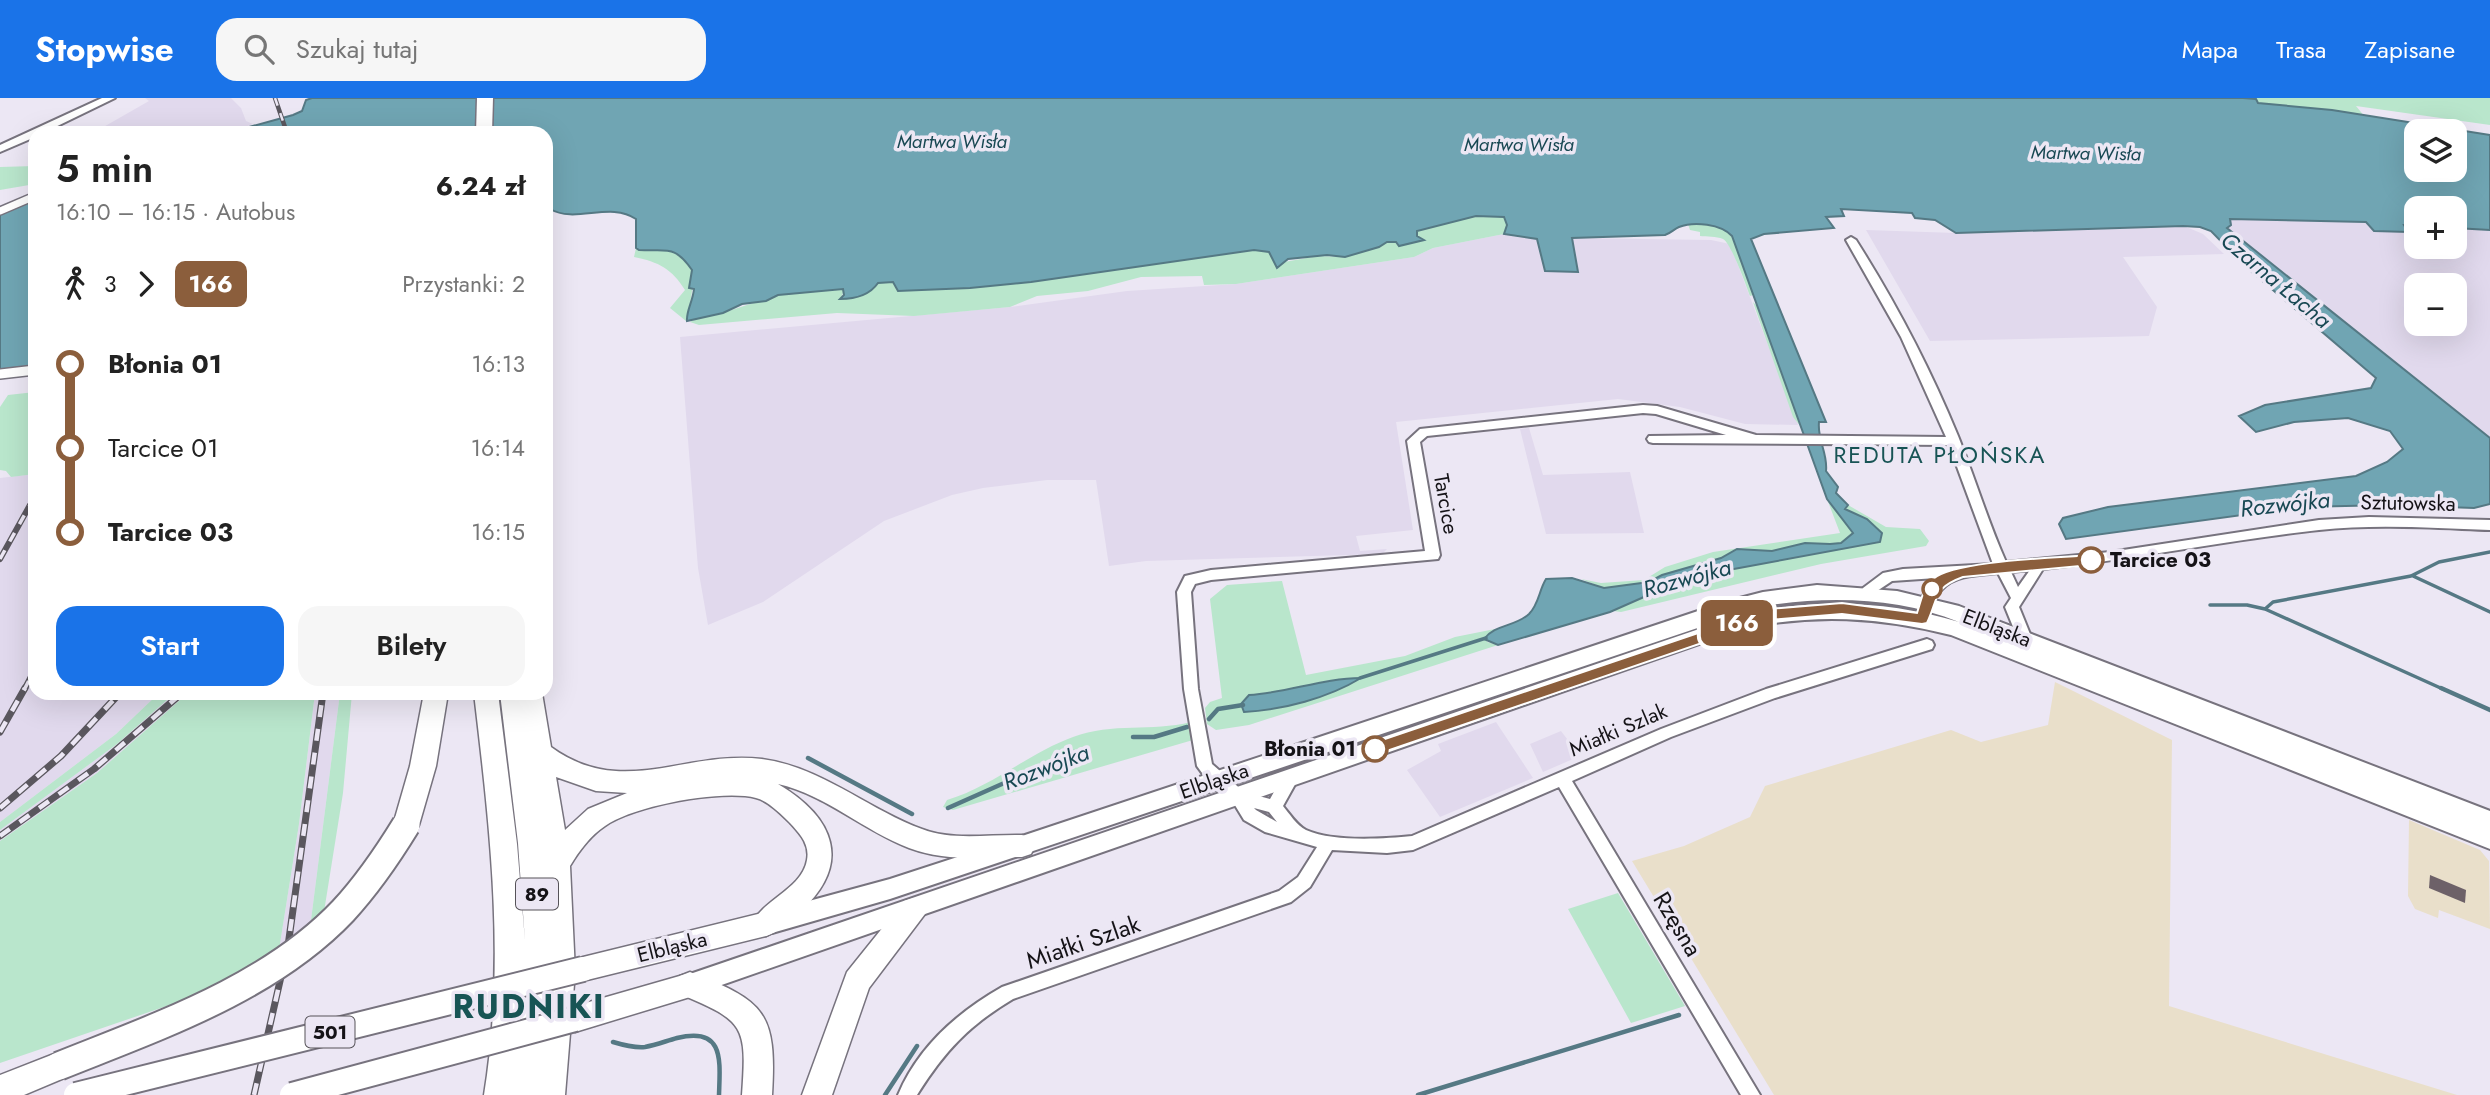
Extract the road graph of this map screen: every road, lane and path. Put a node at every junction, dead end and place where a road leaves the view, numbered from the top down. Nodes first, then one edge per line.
1 (485, 98) edge
2 (496, 98) edge
3 (104, 99) edge
4 (46, 126) edge
5 (484, 126) edge
6 (496, 126) edge
7 (28, 134) edge
8 (1, 147) edge
9 (28, 199) edge
10 (0, 211) edge
11 (1851, 240) dead end
12 (28, 371) edge
13 (0, 374) edge
14 (1653, 439) dead end
15 (1753, 439) junction
16 (1954, 441) junction
17 (2490, 525) edge
18 (2035, 565) junction
19 (2000, 568) junction
20 (1962, 572) junction
21 (1868, 592) junction
22 (2017, 597) junction
23 (1924, 611) junction
24 (2025, 639) junction
25 (1927, 645) dead end
26 (435, 700) edge
27 (487, 700) edge
28 (513, 700) edge
29 (531, 700) edge
30 (538, 751) junction
31 (1219, 779) junction
32 (1290, 779) junction
33 (1563, 779) junction
34 (1238, 797) junction
35 (1274, 807) junction
36 (2490, 821) edge
37 (1298, 834) junction
38 (2490, 839) edge
39 (1328, 843) junction
40 (1022, 846) junction
41 (555, 866) junction
42 (914, 910) junction
43 (766, 924) junction
44 (690, 985) junction
45 (0, 1090) edge
46 (76, 1095) edge
47 (292, 1095) edge
48 (499, 1095) edge
49 (529, 1095) edge
50 (550, 1095) edge
51 (757, 1095) edge
52 (817, 1095) edge
53 (906, 1095) edge
54 (1751, 1095) edge

1 - 5 highway
2 - 6 highway
3 - 4 street
7 - 8 street
9 - 10 street
11 - 16 street
12 - 13 street
14 - 15 street, Tarcice
15 - 16 street, Tarcice
15 - 31 street, Tarcice
16 - 19 street
17 - 18 street, Sztutowska
18 - 19 street, Sztutowska
18 - 22 street
19 - 20 street, Sztutowska
19 - 22 street
20 - 21 street, Sztutowska
20 - 23 street, Sztutowska
21 - 23 main road, Elbląska / 501
21 - 31 main road, Elbląska / 501
22 - 24 street
23 - 24 main road, Elbląska / 501
23 - 32 main road, Elbląska / 501
23 - 38 main road, Elbląska / 501
24 - 36 main road, Elbląska / 501
25 - 33 street, Miałki Szlak
26 - 45 highway, bridge
27 - 48 highway, 89
28 - 49 highway, 89
29 - 30 highway
30 - 40 highway
30 - 41 highway
31 - 34 street, Miałki Szlak
31 - 40 main road, Elbląska / 501
32 - 34 main road, Elbląska / 501
32 - 35 street
33 - 39 street, Miałki Szlak
33 - 54 street, Rzęsna
34 - 35 street, Miałki Szlak
34 - 37 street, Miałki Szlak
34 - 42 main road, Elbląska / 501
35 - 37 street
37 - 39 street, Miałki Szlak
39 - 53 street, Miałki Szlak
40 - 43 main road, Elbląska / 501
41 - 43 highway
41 - 50 highway
42 - 44 main road, Elbląska / 501
42 - 52 highway
43 - 46 main road, Elbląska / 501, bridge
44 - 47 main road, Elbląska / 501, bridge
44 - 51 highway

